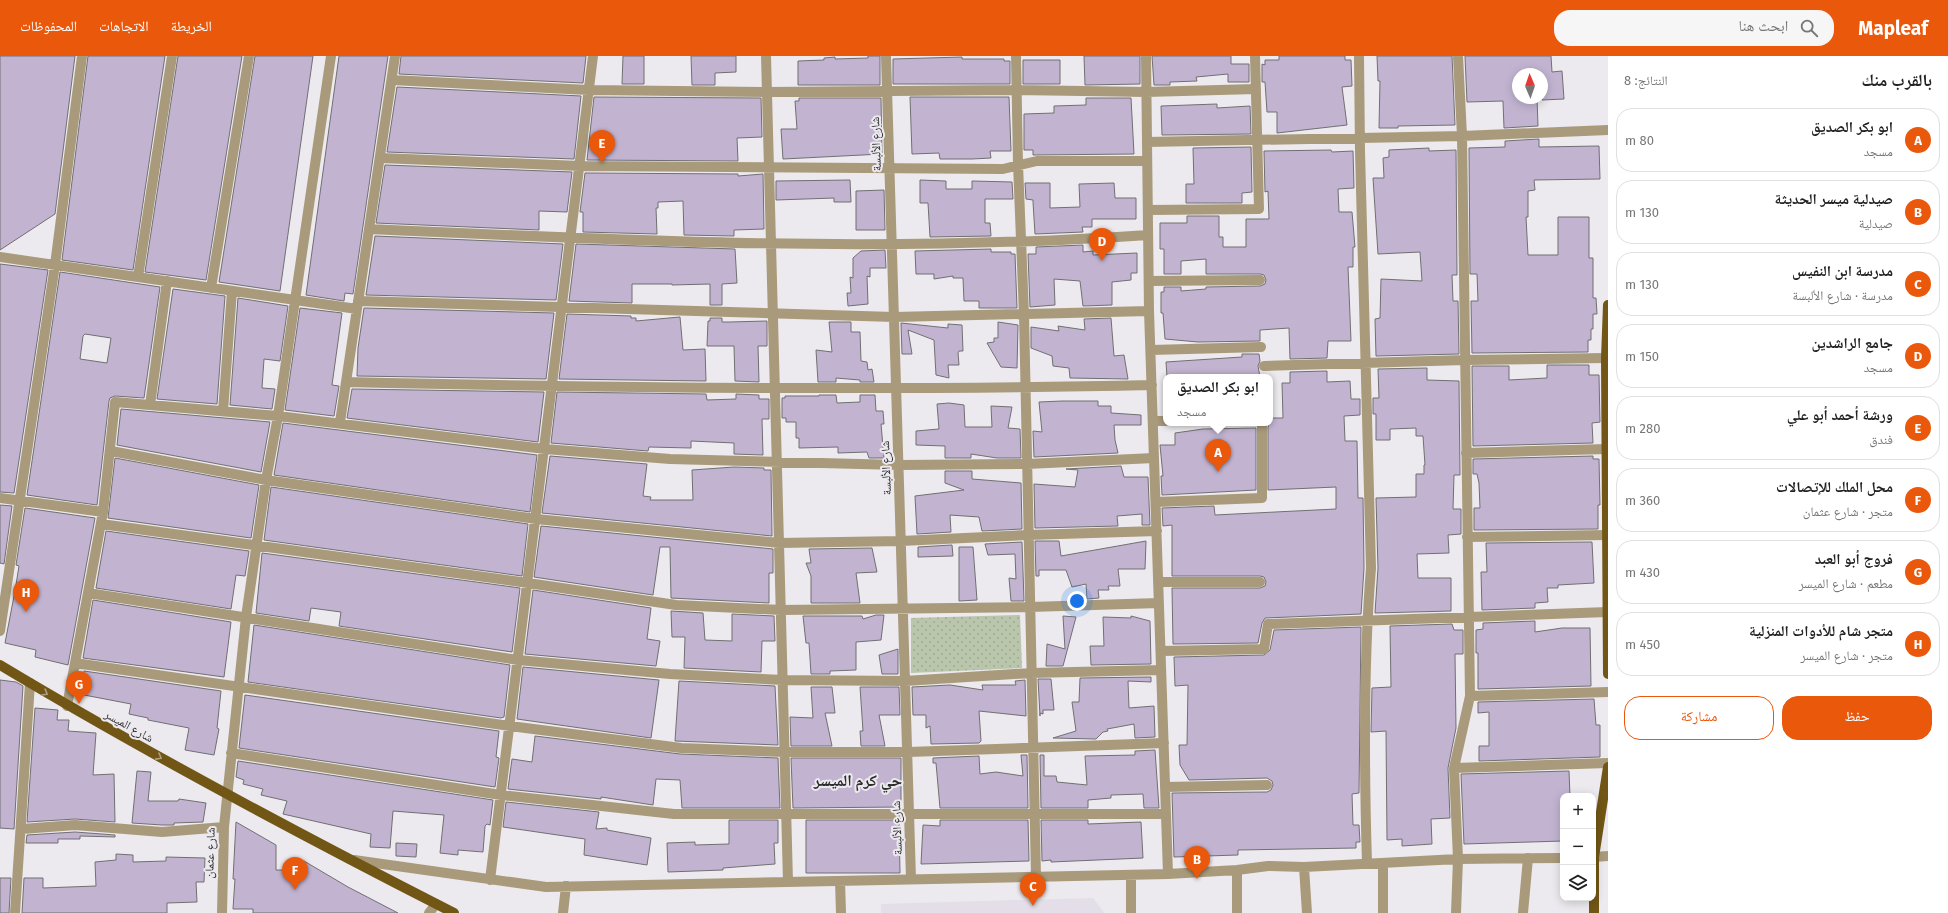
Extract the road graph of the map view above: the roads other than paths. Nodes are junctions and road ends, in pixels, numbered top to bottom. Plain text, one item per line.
1 (82, 56) edge
2 (172, 56) edge
3 (249, 56) edge
4 (331, 56) edge
5 (395, 56) edge
6 (593, 56) edge
7 (766, 56) edge
8 (886, 56) edge
9 (1016, 56) edge
10 (1146, 56) edge
11 (1255, 56) edge
12 (1359, 56) edge
13 (1458, 56) edge
14 (392, 80) junction
15 (1256, 89) junction
16 (589, 90) junction
17 (887, 90) junction
18 (1017, 90) junction
19 (767, 92) junction
20 (1146, 92) junction
21 (1608, 130) edge
22 (1462, 136) junction
23 (1361, 137) junction
24 (1258, 141) junction
25 (1147, 142) junction
26 (380, 158) junction
27 (1148, 161) junction
28 (1018, 164) junction
29 (580, 166) junction
30 (890, 167) junction
31 (769, 168) junction
32 (1148, 210) junction
33 (369, 230) junction
34 (1148, 235) junction
35 (571, 238) junction
36 (1021, 241) junction
37 (771, 242) junction
38 (892, 244) junction
39 (0, 257) edge
40 (55, 265) junction
41 (138, 277) junction
42 (1260, 280) dead end
43 (167, 281) junction
44 (1149, 281) junction
45 (212, 288) junction
46 (232, 291) junction
47 (294, 300) junction
48 (358, 305) junction
49 (1608, 305) edge
50 (562, 307) junction
51 (1149, 311) junction
52 (773, 312) junction
53 (1024, 315) junction
54 (894, 317) junction
55 (1261, 347) dead end
56 (1150, 350) junction
57 (1606, 358) junction
58 (1465, 360) junction
59 (1366, 362) junction
60 (1264, 366) dead end
61 (346, 382) junction
62 (1152, 385) junction
63 (552, 387) junction
64 (775, 388) junction
65 (1025, 388) junction
66 (896, 389) junction
67 (1607, 397) edge
68 (150, 405) junction
69 (223, 412) junction
70 (278, 416) junction
71 (1153, 421) junction
72 (1163, 421) edge
73 (340, 422) junction
74 (1262, 426) edge
75 (544, 448) junction
76 (1607, 449) junction
77 (111, 451) junction
78 (1466, 453) junction
79 (1154, 458) junction
80 (777, 462) junction
81 (1027, 464) junction
82 (899, 465) junction
83 (266, 480) junction
84 (0, 498) edge
85 (20, 501) junction
86 (1157, 502) junction
87 (103, 512) junction
88 (536, 519) junction
89 (101, 524) junction
90 (1157, 531) junction
91 (1028, 535) junction
92 (1607, 536) edge
93 (1467, 537) junction
94 (901, 541) junction
95 (779, 543) junction
96 (256, 546) junction
97 (1158, 582) junction
98 (1260, 582) dead end
99 (528, 583) junction
100 (88, 593) junction
101 (1159, 603) junction
102 (1030, 608) junction
103 (903, 609) junction
104 (781, 610) junction
105 (1608, 612) edge
106 (1468, 616) junction
107 (246, 617) junction
108 (1367, 621) junction
109 (0, 630) edge
110 (1161, 651) junction
111 (518, 660) junction
112 (75, 663) junction
113 (0, 665) edge
114 (1162, 670) junction
115 (1031, 673) junction
116 (1608, 674) edge
117 (783, 680) junction
118 (905, 681) junction
119 (30, 683) junction
120 (238, 686) junction
121 (1608, 692) edge
122 (1470, 696) junction
123 (67, 706) junction
124 (510, 726) junction
125 (1164, 742) junction
126 (1033, 746) junction
127 (784, 752) junction
128 (908, 752) junction
129 (231, 753) junction
130 (1608, 764) edge
131 (1608, 767) edge
132 (1454, 768) junction
133 (1268, 785) dead end
134 (1165, 787) junction
135 (226, 794) junction
136 (501, 795) junction
137 (786, 814) junction
138 (910, 814) junction
139 (1034, 814) junction
140 (1166, 814) junction
141 (224, 827) junction
142 (22, 829) junction
143 (1596, 844) edge
144 (1608, 856) edge
145 (1596, 857) edge
146 (1528, 858) junction
147 (1560, 858) edge
148 (1458, 859) junction
149 (354, 860) junction
150 (1367, 863) junction
151 (1383, 863) junction
152 (1594, 865) edge
153 (1304, 867) junction
154 (1236, 870) junction
155 (1168, 874) junction
156 (1131, 875) junction
157 (1036, 877) junction
158 (490, 880) junction
159 (911, 880) junction
160 (840, 881) junction
161 (788, 882) junction
162 (566, 886) junction
163 (436, 904) junction
164 (15, 913) edge
165 (222, 913) edge
166 (429, 913) edge
167 (454, 913) edge
168 (563, 913) edge
169 (841, 913) edge
170 (1131, 913) edge
171 (1237, 913) edge
172 (1307, 913) edge
173 (1383, 913) edge
174 (1456, 913) edge
175 (1523, 913) edge
176 (1594, 913) edge

1 - 40 street
2 - 41 street
3 - 45 street
4 - 47 street, شارع عثمان
5 - 14 street
6 - 16 street
7 - 19 street
8 - 17 street, شارع الألبسة
9 - 18 street
10 - 20 street
11 - 15 street
12 - 23 street
13 - 22 street
14 - 16 street
14 - 26 street
15 - 20 street
15 - 24 street
16 - 19 street
16 - 29 street
17 - 18 street
17 - 19 street
17 - 30 street, شارع الألبسة
18 - 20 street
18 - 28 street
19 - 31 street
20 - 25 street
21 - 22 street
22 - 23 street
22 - 58 street
23 - 24 street
23 - 59 street
24 - 25 street
24 - 32 street
25 - 27 street
26 - 29 street
26 - 33 street
27 - 28 street
27 - 32 street
28 - 30 street
28 - 36 street
29 - 31 street
29 - 35 street
30 - 31 street
30 - 38 street, شارع الألبسة
31 - 37 street
32 - 34 street
33 - 35 street
33 - 48 street
34 - 36 street
34 - 44 street
35 - 37 street
35 - 50 street
36 - 38 street
36 - 53 street
37 - 38 street
37 - 52 street
38 - 54 street, شارع الألبسة
39 - 40 street
40 - 41 street
40 - 85 street
41 - 43 street
42 - 44 street
43 - 45 street
43 - 68 street
44 - 51 street
45 - 46 street
46 - 47 street
46 - 69 street
47 - 48 street
47 - 70 street, شارع عثمان
48 - 50 street
48 - 61 street
49 - 57 main road
50 - 52 street
50 - 63 street
51 - 53 street
51 - 56 street
52 - 54 street
52 - 64 street
53 - 54 street
53 - 65 street
54 - 66 street, شارع الألبسة
55 - 56 street
56 - 62 street
57 - 58 street
57 - 67 main road
58 - 59 street
58 - 78 street
59 - 60 street
59 - 108 street
61 - 63 street
61 - 73 street
62 - 65 street
62 - 71 street
63 - 64 street
63 - 75 street
64 - 66 street
64 - 80 street
65 - 66 street
65 - 81 street
66 - 82 street, شارع الألبسة
67 - 76 main road
68 - 69 street
68 - 77 street
69 - 70 street
70 - 73 street
70 - 83 street, شارع عثمان
71 - 72 street
71 - 79 street
73 - 75 street
74 - 86 street
75 - 80 street
75 - 88 street
76 - 78 street
76 - 92 main road
77 - 83 street
77 - 87 street
78 - 93 street
79 - 81 street
79 - 86 street
80 - 82 street
80 - 95 street
81 - 82 street
81 - 91 street
82 - 94 street, شارع الألبسة
83 - 88 street
83 - 96 street, شارع عثمان
84 - 85 street
85 - 87 street
85 - 109 street
86 - 90 street
87 - 89 street
88 - 95 street
88 - 99 street
89 - 96 street
89 - 100 street
90 - 91 street
90 - 97 street
91 - 94 street
91 - 102 street
92 - 93 street
92 - 105 main road
93 - 106 street
94 - 95 street
94 - 103 street, شارع الألبسة
95 - 104 street
96 - 99 street
96 - 107 street, شارع عثمان
97 - 98 street
97 - 101 street
99 - 104 street
99 - 111 street
100 - 107 street
100 - 112 street
101 - 102 street
101 - 110 street
102 - 103 street
102 - 115 street
103 - 104 street
103 - 118 street, شارع الألبسة
104 - 117 street
105 - 106 street
105 - 116 main road
106 - 108 street
106 - 122 street
107 - 111 street
107 - 120 street, شارع عثمان
108 - 110 street
108 - 150 street
110 - 114 street
111 - 117 street
111 - 124 street
112 - 120 street
112 - 123 street
113 - 119 main road, شارع الميسر
114 - 115 street
114 - 125 street
115 - 118 street
115 - 126 street
117 - 118 street
117 - 127 street
118 - 128 street, شارع الألبسة
119 -> 123 main road, شارع الميسر
119 - 142 street
120 - 124 street
120 - 129 street, شارع عثمان
121 - 122 street
122 - 132 street
123 -> 135 main road, شارع الميسر
124 - 127 street
124 - 136 street
125 - 126 street
125 - 134 street
126 - 128 street
126 - 139 street
127 - 128 street
127 - 137 street
128 - 138 street, شارع الألبسة
129 - 135 street, شارع عثمان
129 - 136 street
130 - 132 street
131 - 143 main road
132 - 148 street
133 - 134 street
134 - 140 street
135 - 141 street, شارع عثمان
135 - 149 main road, شارع الميسر
136 - 137 street
136 - 158 street
137 - 138 street
137 - 161 street
138 - 139 street
138 - 159 street, شارع الألبسة
139 - 140 street
139 - 157 street
140 - 155 street
141 - 142 street
141 - 165 street, شارع عثمان
142 - 164 street
144 - 145 street
146 - 147 street
146 - 148 street
146 - 175 street
148 - 151 street
148 - 174 street
149 - 158 street
149 - 163 main road, شارع الميسر
150 - 151 street
150 - 153 street
151 - 173 street
152 - 176 main road
153 - 154 street
153 - 172 street
154 - 155 street
154 - 171 street
155 - 156 street
156 - 157 street
156 - 170 street
157 - 159 street
158 - 162 street
159 - 160 street
160 - 161 street
160 - 169 street
161 - 162 street
162 - 168 street
163 - 166 street
163 - 167 main road, شارع الميسر

